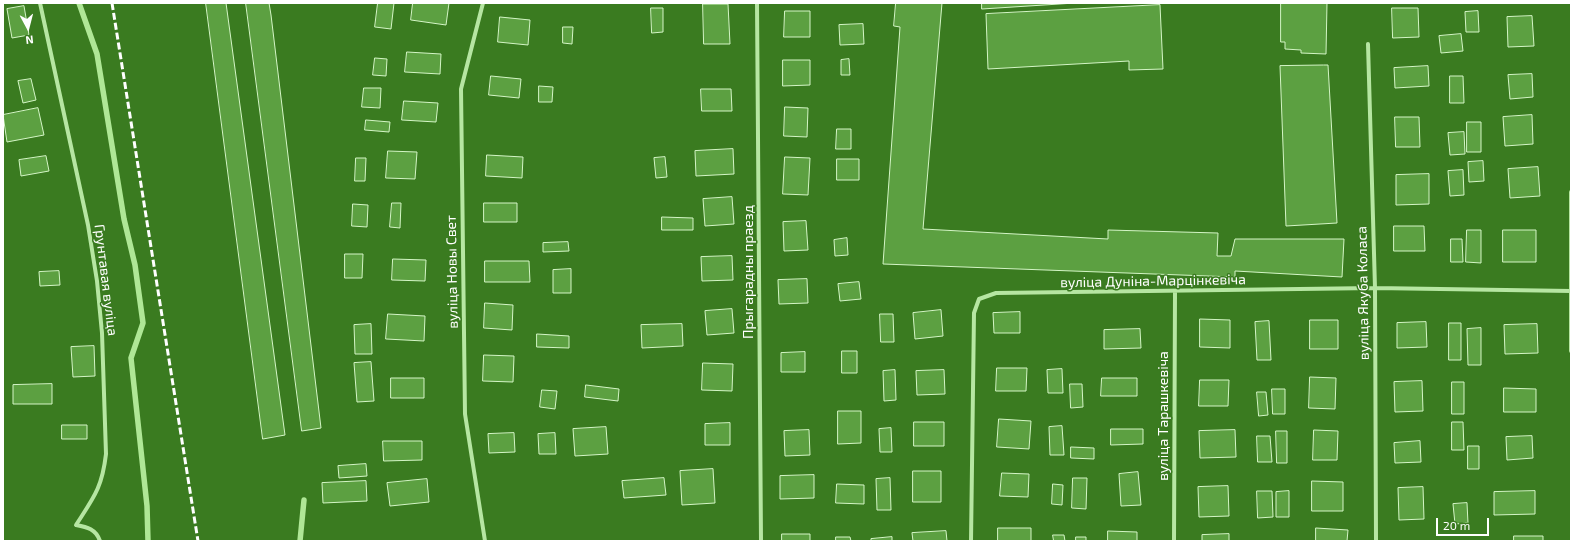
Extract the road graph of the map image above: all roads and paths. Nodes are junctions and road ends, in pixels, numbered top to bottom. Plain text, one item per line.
1 (40, 3) edge
2 (483, 3) edge
3 (757, 3) edge
4 (1368, 44) dead end
5 (1571, 192) edge
6 (1375, 288) junction
7 (1571, 291) edge
8 (1175, 292) junction
9 (1571, 351) edge
10 (100, 541) edge
11 (485, 541) edge
12 (761, 541) edge
13 (971, 541) edge
14 (1174, 541) edge
15 (1376, 541) edge

1 - 10 street, Грунтавая вуліца
2 - 11 street, вуліца Новы Свет
3 - 12 street, Прыгарадны праезд
4 - 6 street, вуліца Якуба Коласа
5 - 7 street
6 - 7 street, вуліца Дуніна-Марцінкевіча
6 - 8 street, вуліца Дуніна-Марцінкевіча
6 - 15 street, вуліца Якуба Коласа
7 - 9 street
8 - 13 street, вуліца Дуніна-Марцінкевіча
8 - 14 street, вуліца Тарашкевіча

